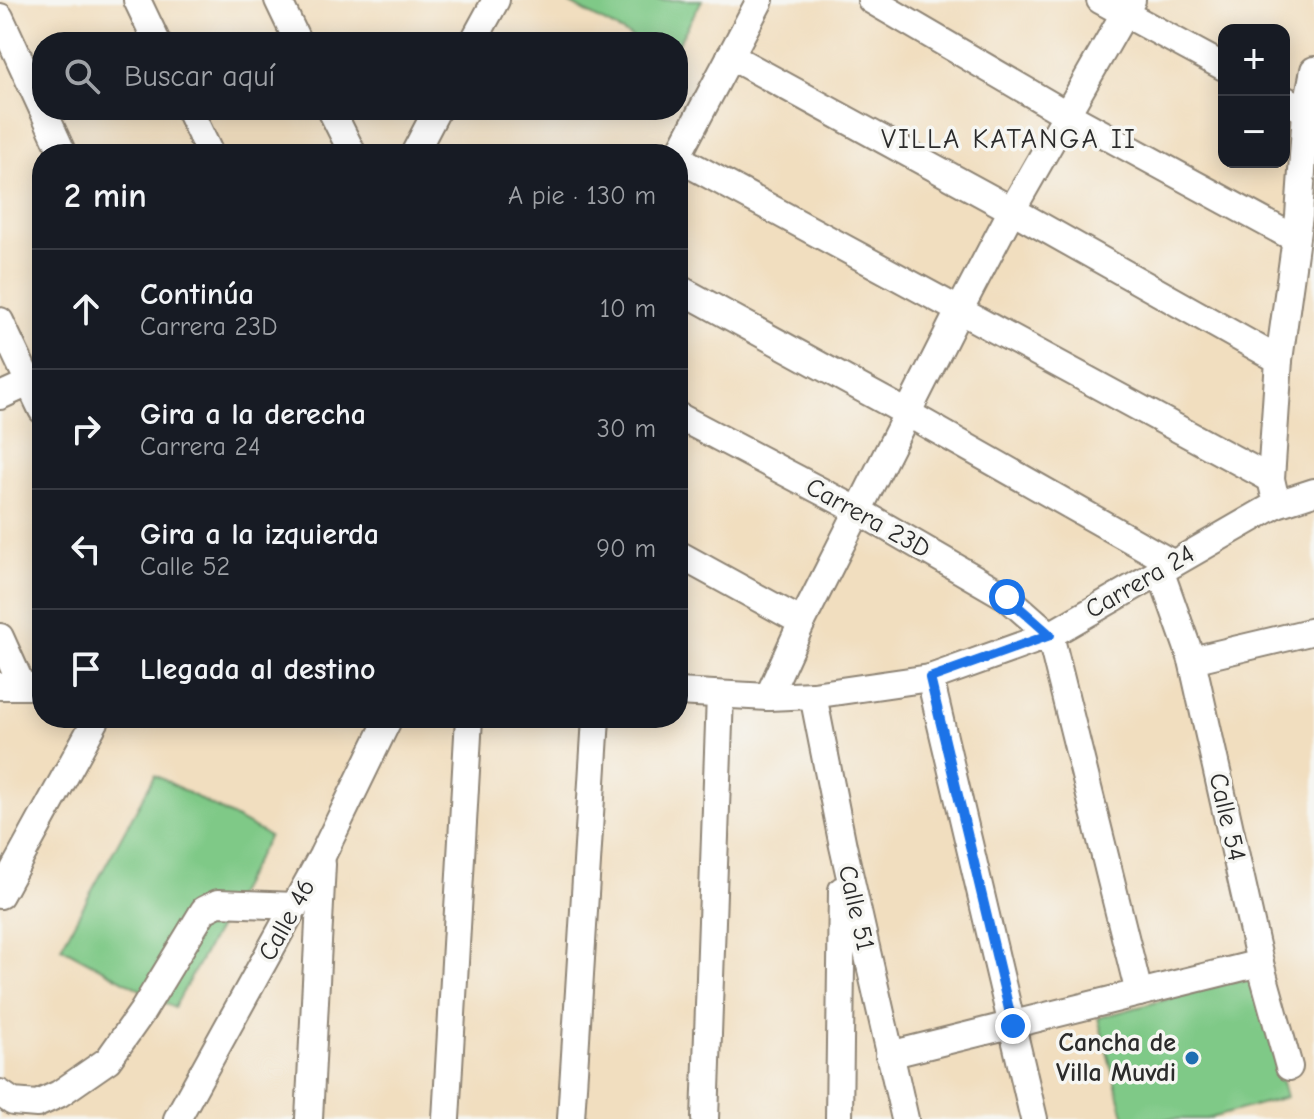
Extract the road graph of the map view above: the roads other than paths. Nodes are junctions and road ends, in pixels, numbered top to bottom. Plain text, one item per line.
1 (137, 0) edge
2 (278, 0) edge
3 (496, 0) edge
4 (760, 0) edge
5 (871, 0) edge
6 (1100, 0) edge
7 (1129, 7) edge
8 (0, 17) edge
9 (152, 32) edge
10 (293, 32) edge
11 (478, 32) edge
12 (730, 56) junction
13 (1218, 63) edge
14 (32, 87) edge
15 (1306, 91) edge
16 (1066, 114) junction
17 (47, 120) edge
18 (194, 120) edge
19 (336, 120) edge
20 (432, 120) edge
21 (58, 144) edge
22 (205, 144) edge
23 (348, 144) edge
24 (419, 144) edge
25 (685, 144) edge
26 (688, 162) edge
27 (1012, 210) junction
28 (1302, 223) edge
29 (688, 293) edge
30 (960, 309) junction
31 (0, 321) edge
32 (1279, 360) junction
33 (32, 373) edge
34 (32, 382) edge
35 (0, 396) edge
36 (907, 413) junction
37 (688, 421) edge
38 (1274, 491) junction
39 (1314, 492) edge
40 (857, 510) junction
41 (688, 559) edge
42 (1166, 566) junction
43 (802, 622) junction
44 (1313, 634) edge
45 (1050, 635) junction
46 (0, 637) edge
47 (1192, 660) junction
48 (930, 678) junction
49 (21, 686) edge
50 (688, 693) edge
51 (720, 695) junction
52 (813, 695) junction
53 (768, 697) junction
54 (92, 728) edge
55 (384, 728) edge
56 (468, 728) edge
57 (595, 728) edge
58 (843, 846) junction
59 (322, 856) junction
60 (0, 895) edge
61 (295, 906) junction
62 (1260, 963) junction
63 (1139, 993) junction
64 (1013, 1026) junction
65 (889, 1055) junction
66 (1289, 1067) dead end
67 (0, 1093) edge
68 (177, 1119) edge
69 (309, 1119) edge
70 (446, 1119) edge
71 (571, 1119) edge
72 (705, 1119) edge
73 (839, 1119) edge
74 (905, 1119) edge
75 (1034, 1119) edge

1 - 9 street
2 - 10 street
3 - 11 street
4 - 12 street
5 - 16 street
6 - 7 street
7 - 13 street
7 - 16 street
8 - 14 street
12 - 25 street
12 - 27 street
15 - 28 street
16 - 27 street
16 - 28 street
17 - 21 street
18 - 22 street
19 - 23 street
20 - 24 street
26 - 30 street
27 - 30 street
27 - 32 street
28 - 32 street
29 - 36 street
30 - 36 street
30 - 38 street
31 - 33 street
32 - 38 street
34 - 35 street
36 - 40 street
36 - 42 street
37 - 40 street, Carrera 23D
38 - 39 street, Carrera 24
38 - 42 street, Carrera 24
40 - 43 street
40 - 45 street, Carrera 23D
41 - 43 street
42 - 45 street, Carrera 24
42 - 47 street, Calle 54
43 - 53 street
44 - 47 street
45 - 48 street, Carrera 24
45 - 63 street
46 - 49 street
47 - 62 street, Calle 54
48 - 52 street, Carrera 24
48 - 64 street
50 - 51 street, Carrera 24
51 - 53 street, Carrera 24
51 - 72 street
52 - 53 street, Carrera 24
52 - 58 street, Calle 51
54 - 60 street
55 - 59 street, Calle 46
56 - 70 street
57 - 71 street
58 - 65 street, Calle 51
58 - 73 street
59 - 61 street, Calle 46
59 - 69 street
61 - 67 street
61 - 68 street, Calle 46
62 - 63 street
62 - 66 street, Calle 54
63 - 64 street
64 - 65 street
64 - 75 street
65 - 74 street, Calle 51

